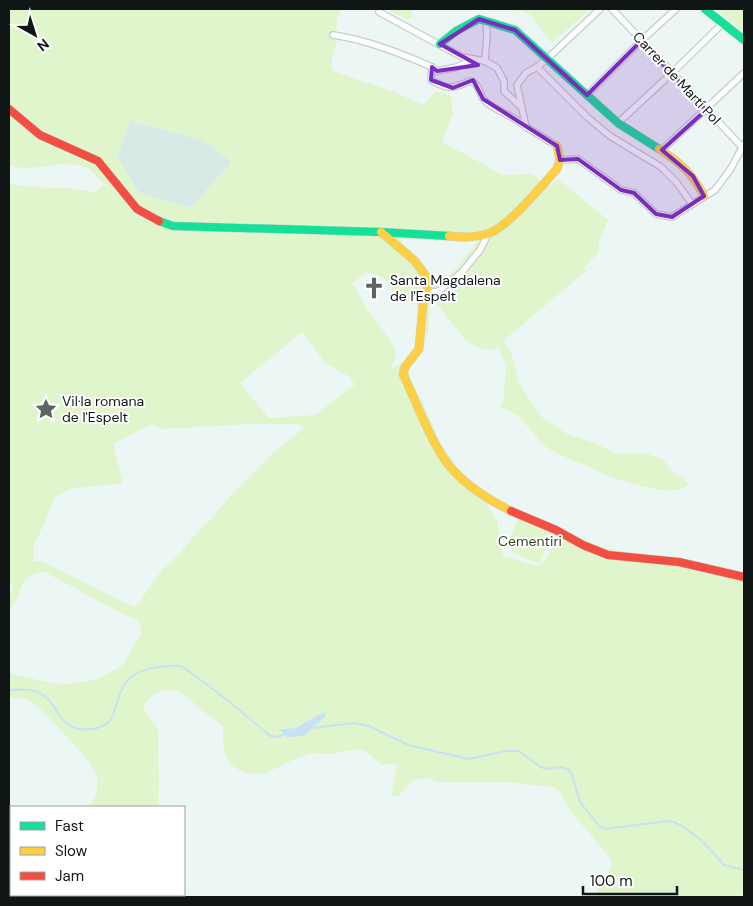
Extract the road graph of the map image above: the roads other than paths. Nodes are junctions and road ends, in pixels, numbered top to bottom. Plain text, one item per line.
1 (600, 9) edge
2 (612, 9) edge
3 (676, 9) edge
4 (705, 9) edge
5 (379, 12) dead end
6 (486, 22) junction
7 (722, 24) junction
8 (333, 35) dead end
9 (641, 40) junction
10 (744, 40) edge
11 (440, 44) junction
12 (473, 59) junction
13 (547, 59) junction
14 (485, 61) junction
15 (432, 67) junction
16 (537, 67) junction
17 (672, 73) junction
18 (744, 73) edge
19 (587, 95) junction
20 (520, 106) junction
21 (9, 109) edge
22 (706, 110) junction
23 (618, 123) junction
24 (526, 127) junction
25 (557, 146) joint
26 (743, 146) edge
27 (662, 150) junction
28 (560, 160) junction
29 (704, 196) junction
30 (692, 204) junction
31 (382, 232) junction
32 (488, 234) junction
33 (427, 294) junction
34 (744, 577) edge

1 - 13 street
2 - 9 street, Carrer de Martí Pol
3 - 9 street
4 - 7 street
5 - 11 street
6 - 11 street
6 - 13 street
6 - 14 street
7 - 10 street
7 - 17 street
8 - 15 street
9 - 17 street, Carrer de Martí Pol
9 - 19 street
11 - 12 street
12 - 14 street
12 - 15 street
13 - 16 street
13 - 19 street
14 - 20 street
15 - 24 street
16 - 20 street
16 - 30 street
17 - 22 street, Carrer de Martí Pol
17 - 23 street
18 - 22 street
19 - 23 street
20 - 24 street
21 - 31 street
22 - 26 street, Carrer de Martí Pol
22 - 27 street
23 - 27 street
24 - 25 street
25 - 28 street
26 - 29 street
27 - 29 street
28 - 30 street
28 - 32 street
29 - 30 street
31 - 32 street
31 - 33 street
32 - 33 street
33 - 34 street

